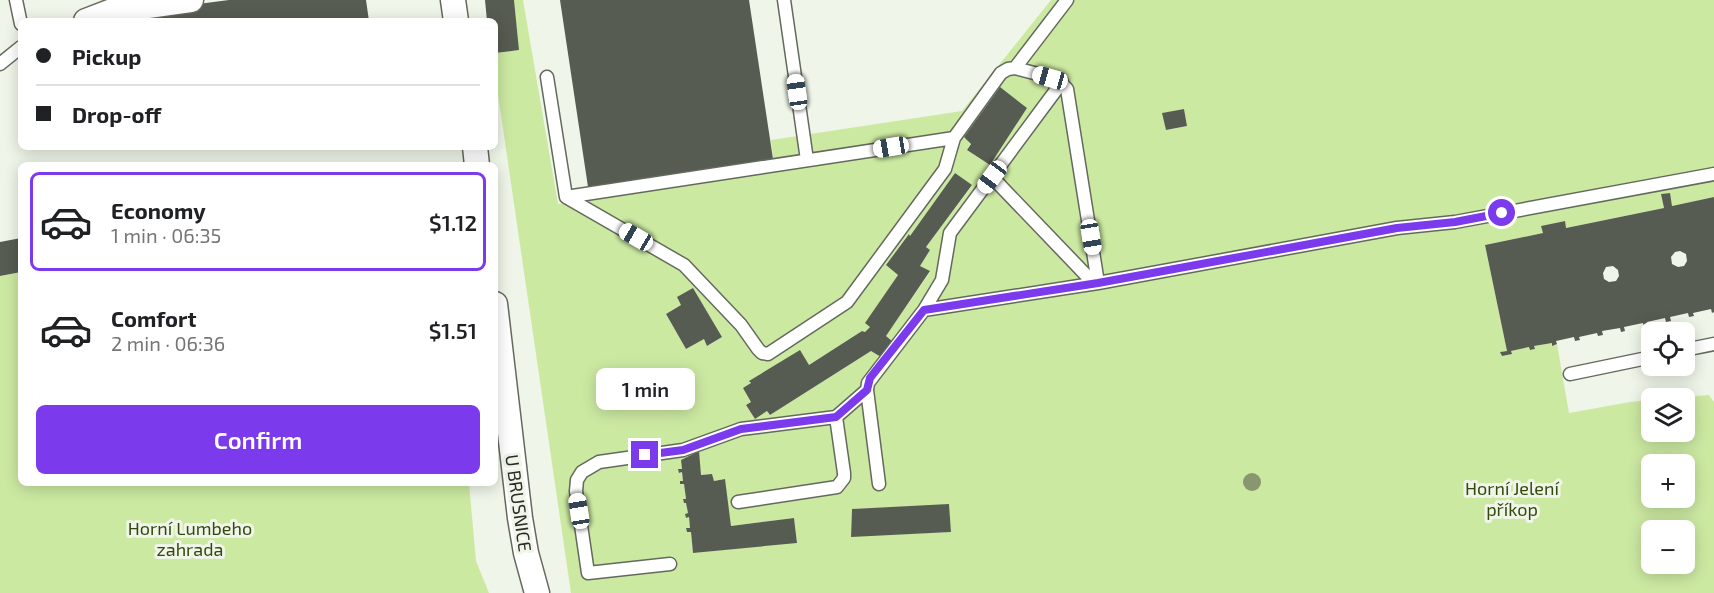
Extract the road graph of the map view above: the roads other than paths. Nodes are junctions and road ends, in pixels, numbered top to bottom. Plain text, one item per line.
1 (16, 0) edge
2 (191, 0) edge
3 (453, 0) edge
4 (783, 0) edge
5 (1067, 0) edge
6 (20, 18) edge
7 (94, 18) edge
8 (456, 18) edge
9 (18, 50) edge
10 (0, 64) edge
11 (1015, 68) junction
12 (547, 77) dead end
13 (1062, 82) junction
14 (954, 138) junction
15 (807, 160) junction
16 (1714, 174) edge
17 (992, 177) junction
18 (566, 197) junction
19 (1098, 283) junction
20 (924, 310) junction
21 (498, 330) edge
22 (1714, 344) edge
23 (1695, 348) edge
24 (1641, 359) edge
25 (1570, 374) dead end
26 (867, 390) junction
27 (836, 417) junction
28 (879, 484) dead end
29 (738, 502) dead end
30 (670, 564) dead end
31 (537, 593) edge

1 - 6 lane
2 - 7 street
3 - 8 street
4 - 15 lane
5 - 11 lane
9 - 10 lane
11 - 13 lane
11 - 14 lane
12 - 18 lane
13 - 17 lane
13 - 19 lane
14 - 15 lane
14 - 18 lane
15 - 18 lane
16 - 19 lane
17 - 19 lane
17 - 20 lane
19 - 20 lane
20 - 26 lane
21 - 31 street, U BRUSNICE
22 - 23 lane
24 - 25 lane
26 - 27 lane
26 - 28 lane
27 - 29 lane
27 - 30 lane

